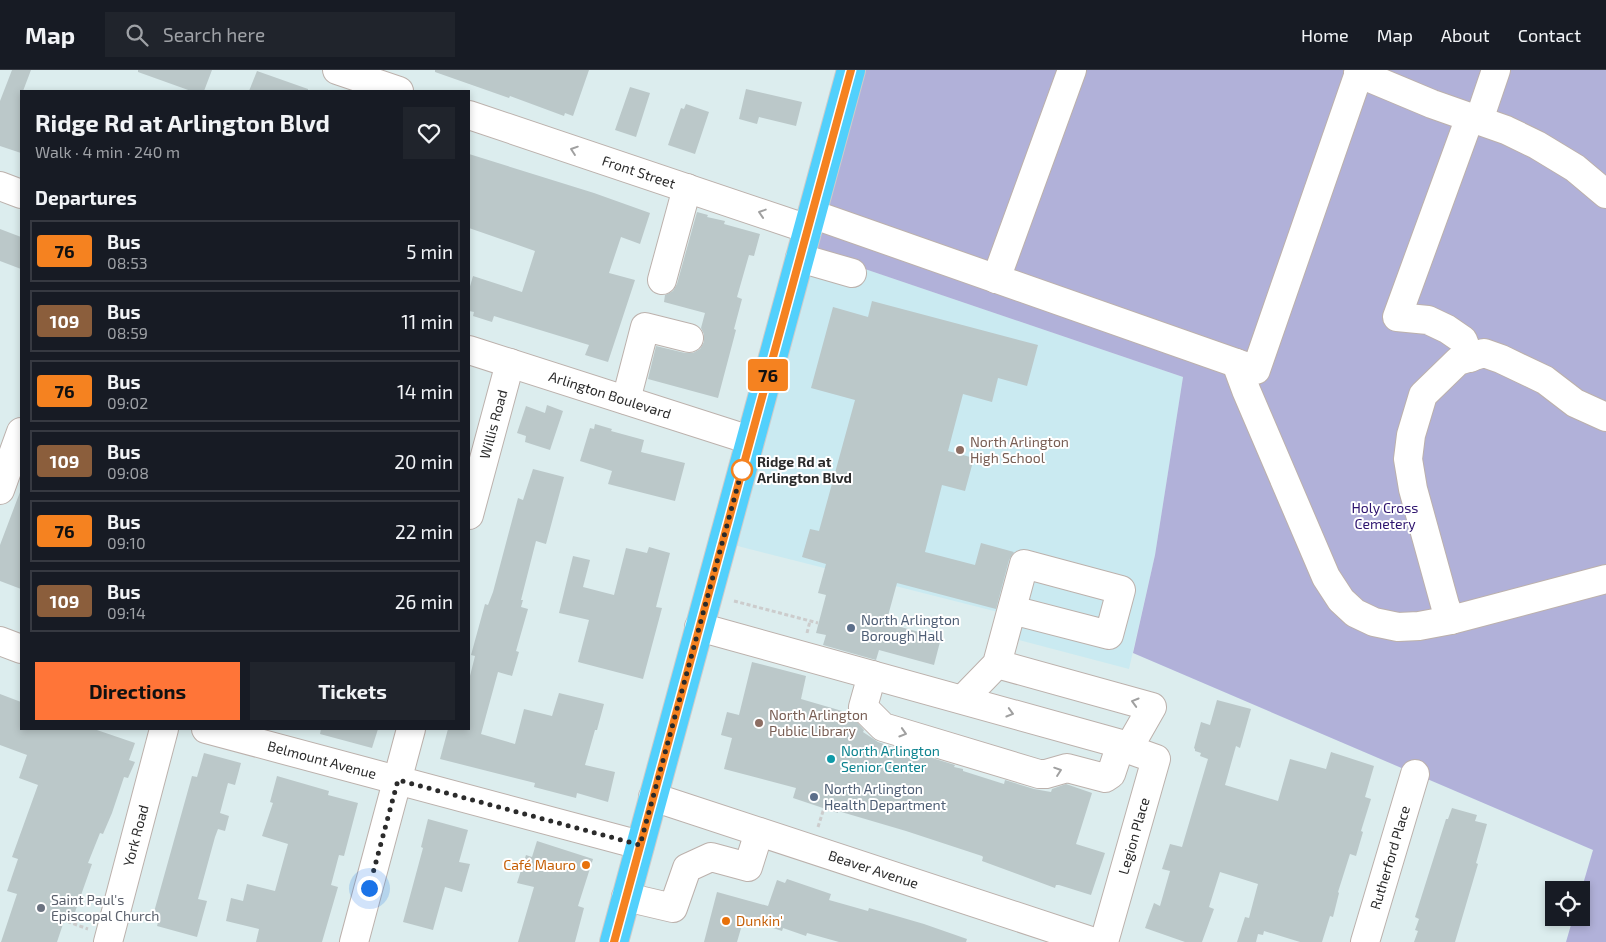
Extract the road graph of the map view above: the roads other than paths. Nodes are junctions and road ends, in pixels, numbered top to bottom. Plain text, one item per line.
1 (851, 70) edge
2 (1072, 70) edge
3 (1496, 70) edge
4 (1359, 72) edge
5 (338, 78) edge
6 (394, 90) edge
7 (470, 115) edge
8 (1474, 118) junction
9 (0, 186) edge
10 (687, 188) junction
11 (20, 194) edge
12 (1606, 194) edge
13 (810, 221) junction
14 (800, 258) junction
15 (852, 273) dead end
16 (996, 279) junction
17 (662, 280) dead end
18 (689, 338) dead end
19 (470, 350) edge
20 (1470, 358) junction
21 (1236, 362) junction
22 (510, 363) junction
23 (626, 400) junction
24 (1606, 417) edge
25 (20, 435) edge
26 (750, 440) junction
27 (0, 490) edge
28 (470, 511) edge
29 (1606, 579) edge
30 (1012, 610) dead end
31 (1451, 620) junction
32 (700, 627) junction
33 (0, 641) edge
34 (20, 649) edge
35 (997, 664) junction
36 (872, 675) junction
37 (963, 700) junction
38 (164, 730) edge
39 (210, 730) edge
40 (412, 730) edge
41 (1124, 747) junction
42 (1415, 774) dead end
43 (398, 780) junction
44 (653, 797) junction
45 (715, 817) junction
46 (760, 832) junction
47 (640, 845) junction
48 (702, 861) junction
49 (626, 897) junction
50 (109, 940) edge
51 (354, 942) edge
52 (614, 942) edge
53 (1094, 942) edge
54 (1104, 942) edge
55 (1365, 942) edge

1 - 13 main road
2 - 16 street
3 - 8 street
4 - 8 street
4 - 21 street, Front Street
5 - 6 street
10 -> 7 street, Front Street
8 - 12 street
8 - 20 street
9 - 11 street
13 -> 10 street, Front Street
10 - 17 street
13 - 14 main road
13 - 16 street, Front Street
14 - 15 street
14 - 26 main road
16 - 21 street, Front Street
18 - 23 street
19 - 22 street, Arlington Boulevard
20 - 24 street
20 - 31 street
21 - 31 street
22 - 23 street, Arlington Boulevard
22 - 28 street, Willis Road
23 - 26 street, Arlington Boulevard
25 - 27 street
26 - 32 main road
29 - 31 street
30 - 35 street
32 - 36 street
32 - 44 main road
33 - 34 street
35 - 37 street
41 -> 35 street
36 - 37 street
36 -> 41 street
37 -> 41 street
38 - 50 street, York Road
39 - 43 street, Belmount Avenue
40 - 43 street
41 - 54 street, Legion Place
42 - 55 street, Rutherford Place
43 - 47 street, Belmount Avenue
43 - 51 street
44 - 45 street, Beaver Avenue
44 - 47 main road
45 - 46 street, Beaver Avenue
45 - 48 street
46 - 48 street
46 - 53 street, Beaver Avenue
47 - 49 main road
48 - 49 street
49 - 52 main road

